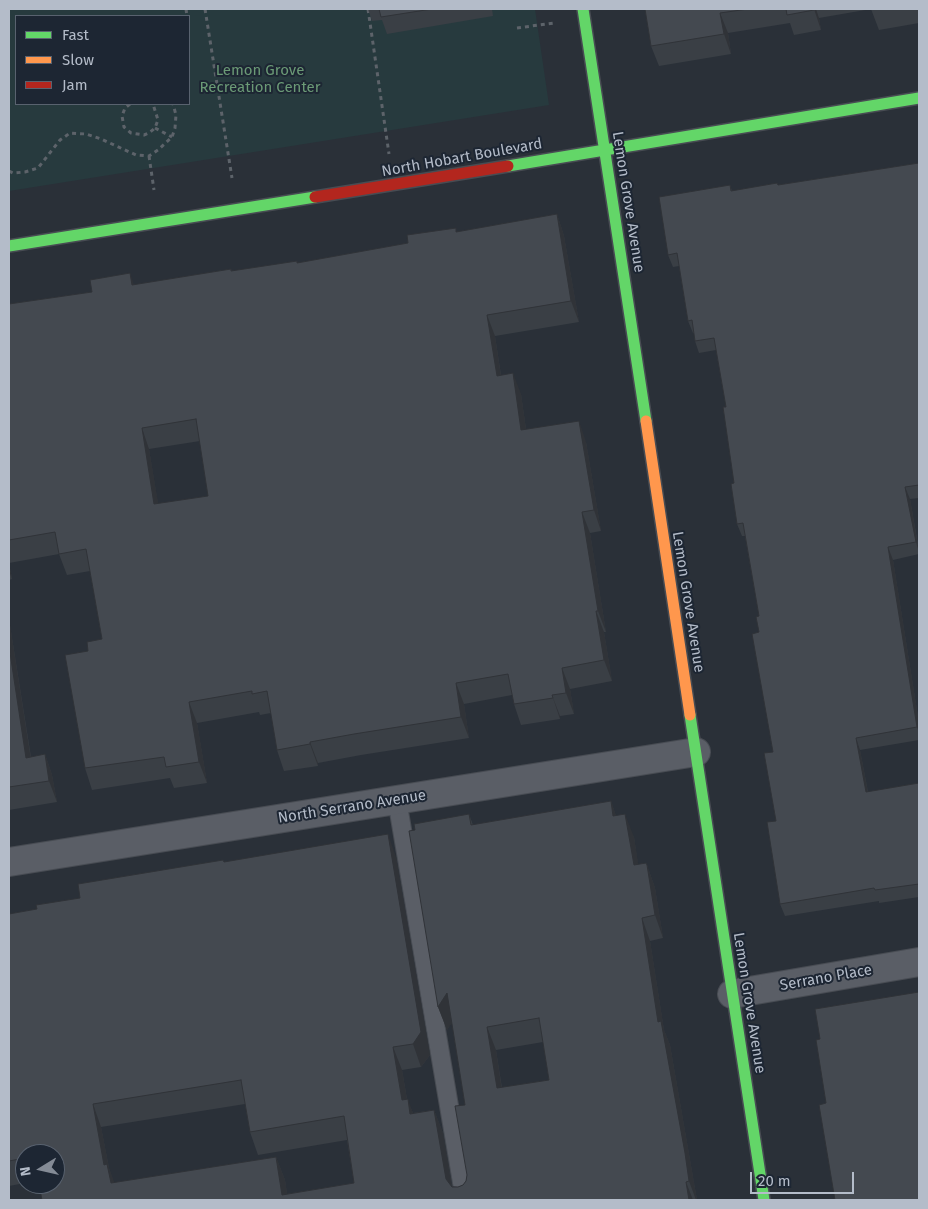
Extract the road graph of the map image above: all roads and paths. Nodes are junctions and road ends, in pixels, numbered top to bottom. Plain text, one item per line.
1 (205, 9) edge
2 (368, 9) edge
3 (583, 9) edge
4 (919, 98) edge
5 (129, 105) edge
6 (154, 105) edge
7 (173, 105) edge
8 (156, 128) junction
9 (172, 137) junction
10 (605, 149) junction
11 (9, 171) edge
12 (392, 186) junction
13 (237, 209) junction
14 (9, 246) edge
15 (696, 752) junction
16 (397, 800) junction
17 (9, 862) edge
18 (919, 962) edge
19 (732, 994) junction
20 (465, 1200) edge
21 (764, 1200) edge

1 - 13 path
2 - 12 path
3 - 10 street, Lemon Grove Avenue
4 - 10 street, North Hobart Boulevard
5 - 8 path
6 - 8 path
7 - 9 path
8 - 9 path
9 - 11 path
10 - 12 street, North Hobart Boulevard
10 - 15 street, Lemon Grove Avenue
12 - 13 street, North Hobart Boulevard
13 - 14 street, North Hobart Boulevard
15 - 16 street, North Serrano Avenue
15 - 19 street, Lemon Grove Avenue
16 - 17 street, North Serrano Avenue
16 - 20 lane
18 - 19 street, Serrano Place
19 - 21 street, Lemon Grove Avenue

